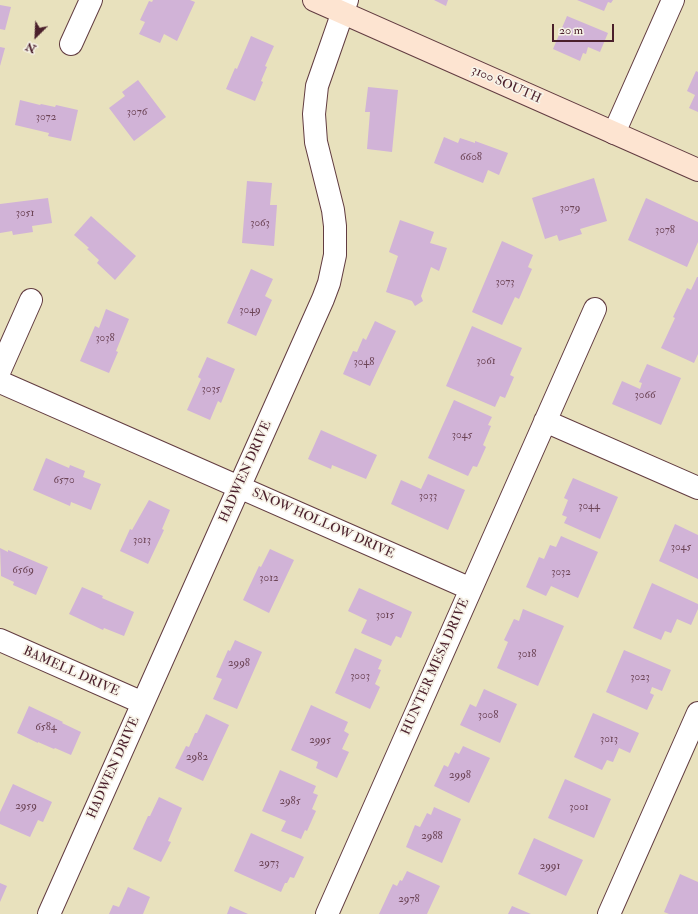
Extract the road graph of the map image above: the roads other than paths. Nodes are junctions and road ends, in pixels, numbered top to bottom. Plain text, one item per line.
1 (91, 0) edge
2 (314, 0) edge
3 (673, 0) edge
4 (345, 6) edge
5 (71, 44) dead end
6 (614, 133) junction
7 (698, 170) edge
8 (31, 300) dead end
9 (595, 309) dead end
10 (0, 370) edge
11 (0, 382) edge
12 (545, 421) junction
13 (239, 487) junction
14 (698, 488) edge
15 (471, 589) junction
16 (0, 640) edge
17 (143, 703) junction
18 (698, 712) edge
19 (48, 914) edge
20 (327, 914) edge
21 (609, 914) edge

1 - 5 street
2 - 4 main road, 3100 SOUTH
3 - 6 street
4 - 6 main road, 3100 SOUTH
4 - 13 street, HADWEN DRIVE
6 - 7 main road, 3100 SOUTH
8 - 10 street
9 - 12 street, HUNTER MESA DRIVE
11 - 13 street, SNOW HOLLOW DRIVE
12 - 14 street
12 - 15 street, HUNTER MESA DRIVE
13 - 15 street, SNOW HOLLOW DRIVE
13 - 17 street, HADWEN DRIVE
15 - 20 street, HUNTER MESA DRIVE
16 - 17 street, BAMELL DRIVE
17 - 19 street, HADWEN DRIVE
18 - 21 street

